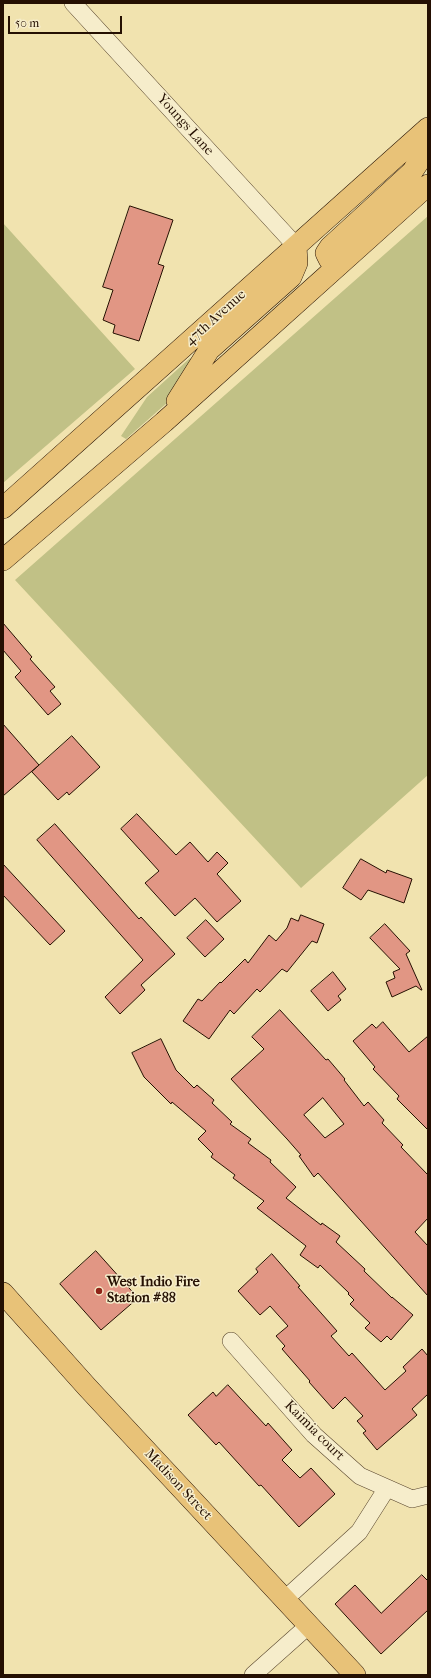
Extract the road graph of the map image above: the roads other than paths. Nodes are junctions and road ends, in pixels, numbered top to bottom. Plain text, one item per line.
1 (73, 3) edge
2 (428, 128) edge
3 (428, 148) edge
4 (428, 185) edge
5 (296, 246) junction
6 (343, 261) junction
7 (164, 422) junction
8 (3, 508) edge
9 (3, 560) edge
10 (3, 1293) edge
11 (231, 1341) dead end
12 (387, 1488) junction
13 (420, 1497) edge
14 (284, 1600) junction
15 (308, 1626) junction
16 (253, 1675) edge
17 (355, 1675) edge

1 - 5 street, Youngs Lane
2 - 5 main road, 47th Avenue
3 - 6 main road
4 - 6 main road
5 - 7 main road
5 - 8 main road, 47th Avenue
6 - 7 main road
7 - 9 main road
10 - 14 main road, Madison Street
11 - 12 street, Kaimia court
12 - 13 street, Kaimia court
12 - 14 street
14 - 15 main road, Madison Street
15 - 16 street
15 - 17 main road, Madison Street

